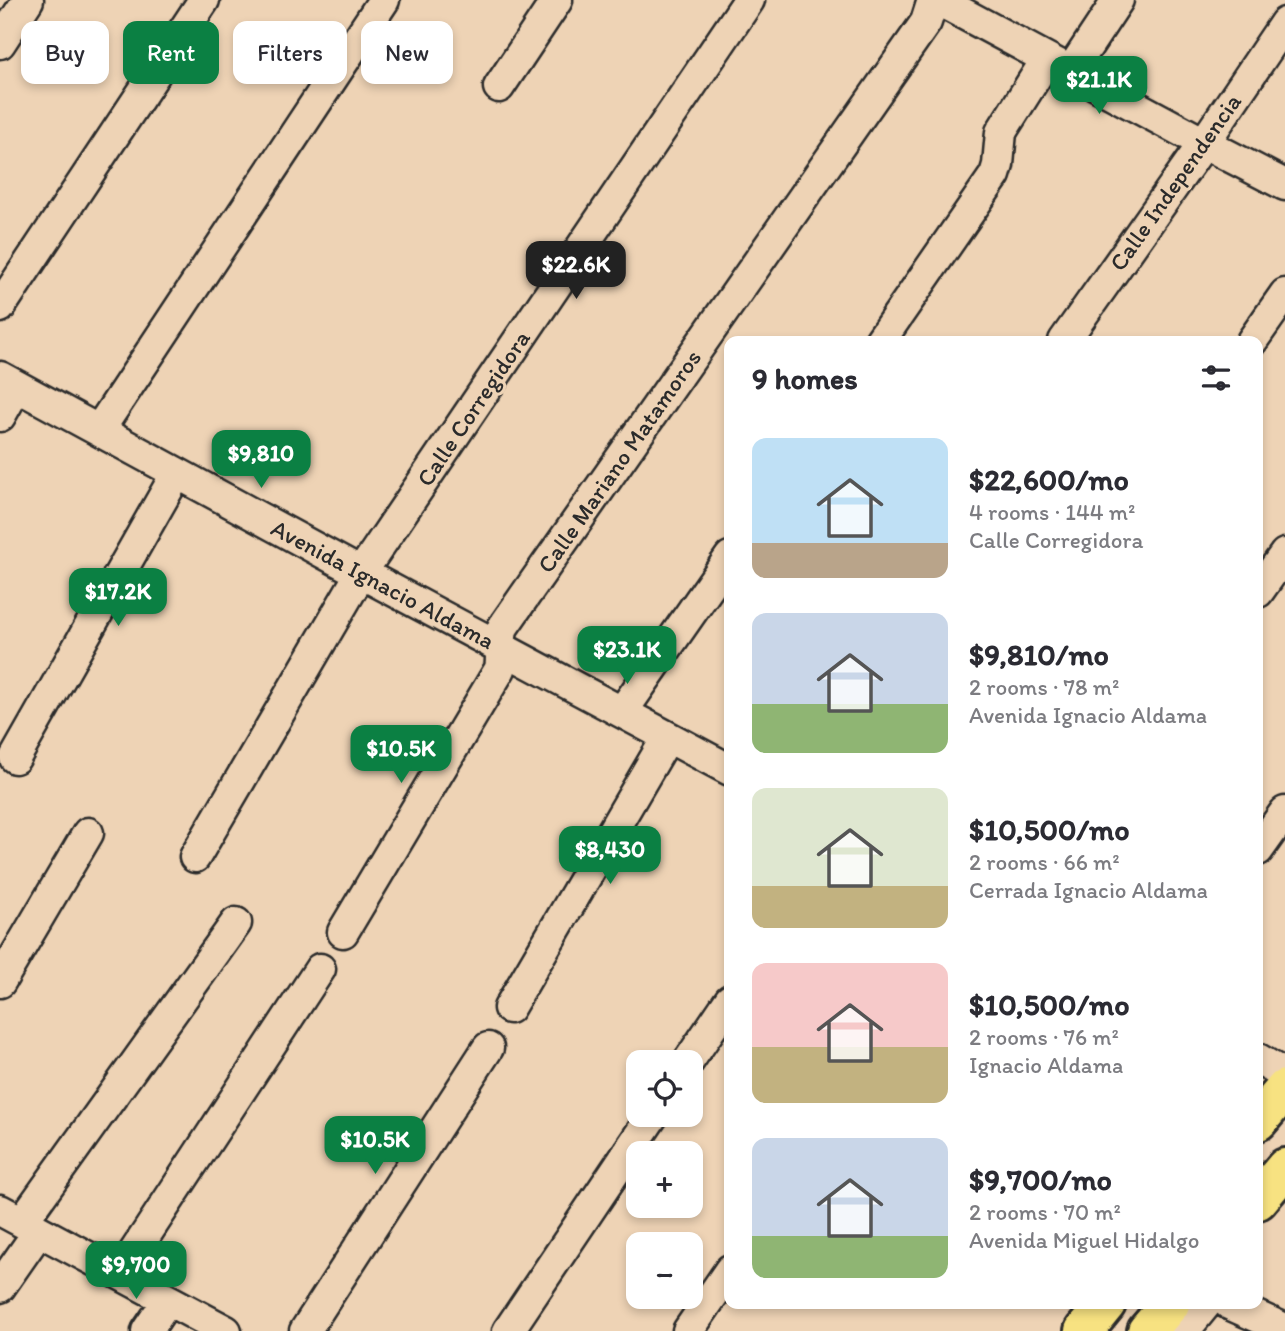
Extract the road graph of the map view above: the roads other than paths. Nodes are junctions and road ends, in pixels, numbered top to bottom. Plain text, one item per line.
1 (28, 0) edge
2 (204, 0) edge
3 (384, 0) edge
4 (557, 0) edge
5 (749, 0) edge
6 (936, 0) edge
7 (1118, 0) edge
8 (1285, 23) edge
9 (0, 43) edge
10 (1059, 65) junction
11 (499, 87) dead end
12 (1204, 143) junction
13 (1285, 185) edge
14 (1285, 294) edge
15 (0, 307) edge
16 (883, 336) edge
17 (1068, 336) edge
18 (1256, 336) edge
19 (8, 381) edge
20 (0, 416) edge
21 (99, 430) junction
22 (177, 473) junction
23 (1285, 554) edge
24 (724, 566) edge
25 (361, 573) junction
26 (1263, 585) edge
27 (500, 647) junction
28 (622, 712) junction
29 (667, 737) junction
30 (15, 758) dead end
31 (724, 767) edge
32 (1285, 812) edge
33 (88, 832) dead end
34 (1263, 843) edge
35 (195, 857) dead end
36 (236, 923) dead end
37 (343, 932) dead end
38 (320, 969) dead end
39 (0, 982) edge
40 (509, 1008) dead end
41 (724, 1009) edge
42 (488, 1048) dead end
43 (696, 1050) edge
44 (1263, 1062) edge
45 (1285, 1075) edge
46 (1285, 1089) edge
47 (1263, 1115) edge
48 (645, 1127) edge
49 (1285, 1168) edge
50 (1263, 1194) edge
51 (20, 1221) edge
52 (120, 1274) junction
53 (724, 1279) edge
54 (0, 1287) edge
55 (168, 1300) junction
56 (1102, 1309) edge
57 (1166, 1309) edge
58 (1202, 1309) edge
59 (1240, 1309) edge
60 (1285, 1329) edge
61 (147, 1331) edge
62 (226, 1331) edge
63 (305, 1331) edge
64 (508, 1331) edge
65 (688, 1331) edge
66 (1084, 1331) edge
67 (1147, 1331) edge
68 (1184, 1331) edge

1 - 9 street
2 - 15 street
3 - 21 street
4 - 11 street
5 - 25 street, Calle Corregidora
6 - 10 street
6 - 27 street, Calle Mariano Matamoros
7 - 10 street
8 - 12 street, Calle Independencia
10 - 12 street
10 - 16 street
12 - 13 street
12 - 17 street, Calle Independencia
14 - 18 street
19 - 20 street
19 - 21 street, Avenida Ignacio Aldama
21 - 22 street, Avenida Ignacio Aldama
22 - 25 street, Avenida Ignacio Aldama
22 - 30 street
23 - 26 street
24 - 28 street
25 - 27 street, Avenida Ignacio Aldama
25 - 35 street, Calle Corregidora
27 - 28 street, Avenida Ignacio Aldama
27 - 37 street, Calle Mariano Matamoros
28 - 29 street, Avenida Ignacio Aldama
29 - 31 street, Avenida Ignacio Aldama
29 - 40 street
32 - 34 street
33 - 39 street
36 - 51 street
38 - 52 street
41 - 43 street
42 - 63 street
44 - 45 street
46 - 47 main road
48 - 64 street
49 - 50 main road
51 - 52 street
51 - 54 street
52 - 55 street
53 - 65 street
55 - 61 street
55 - 62 street
56 - 66 main road
57 - 67 main road
58 - 68 street
59 - 60 street

